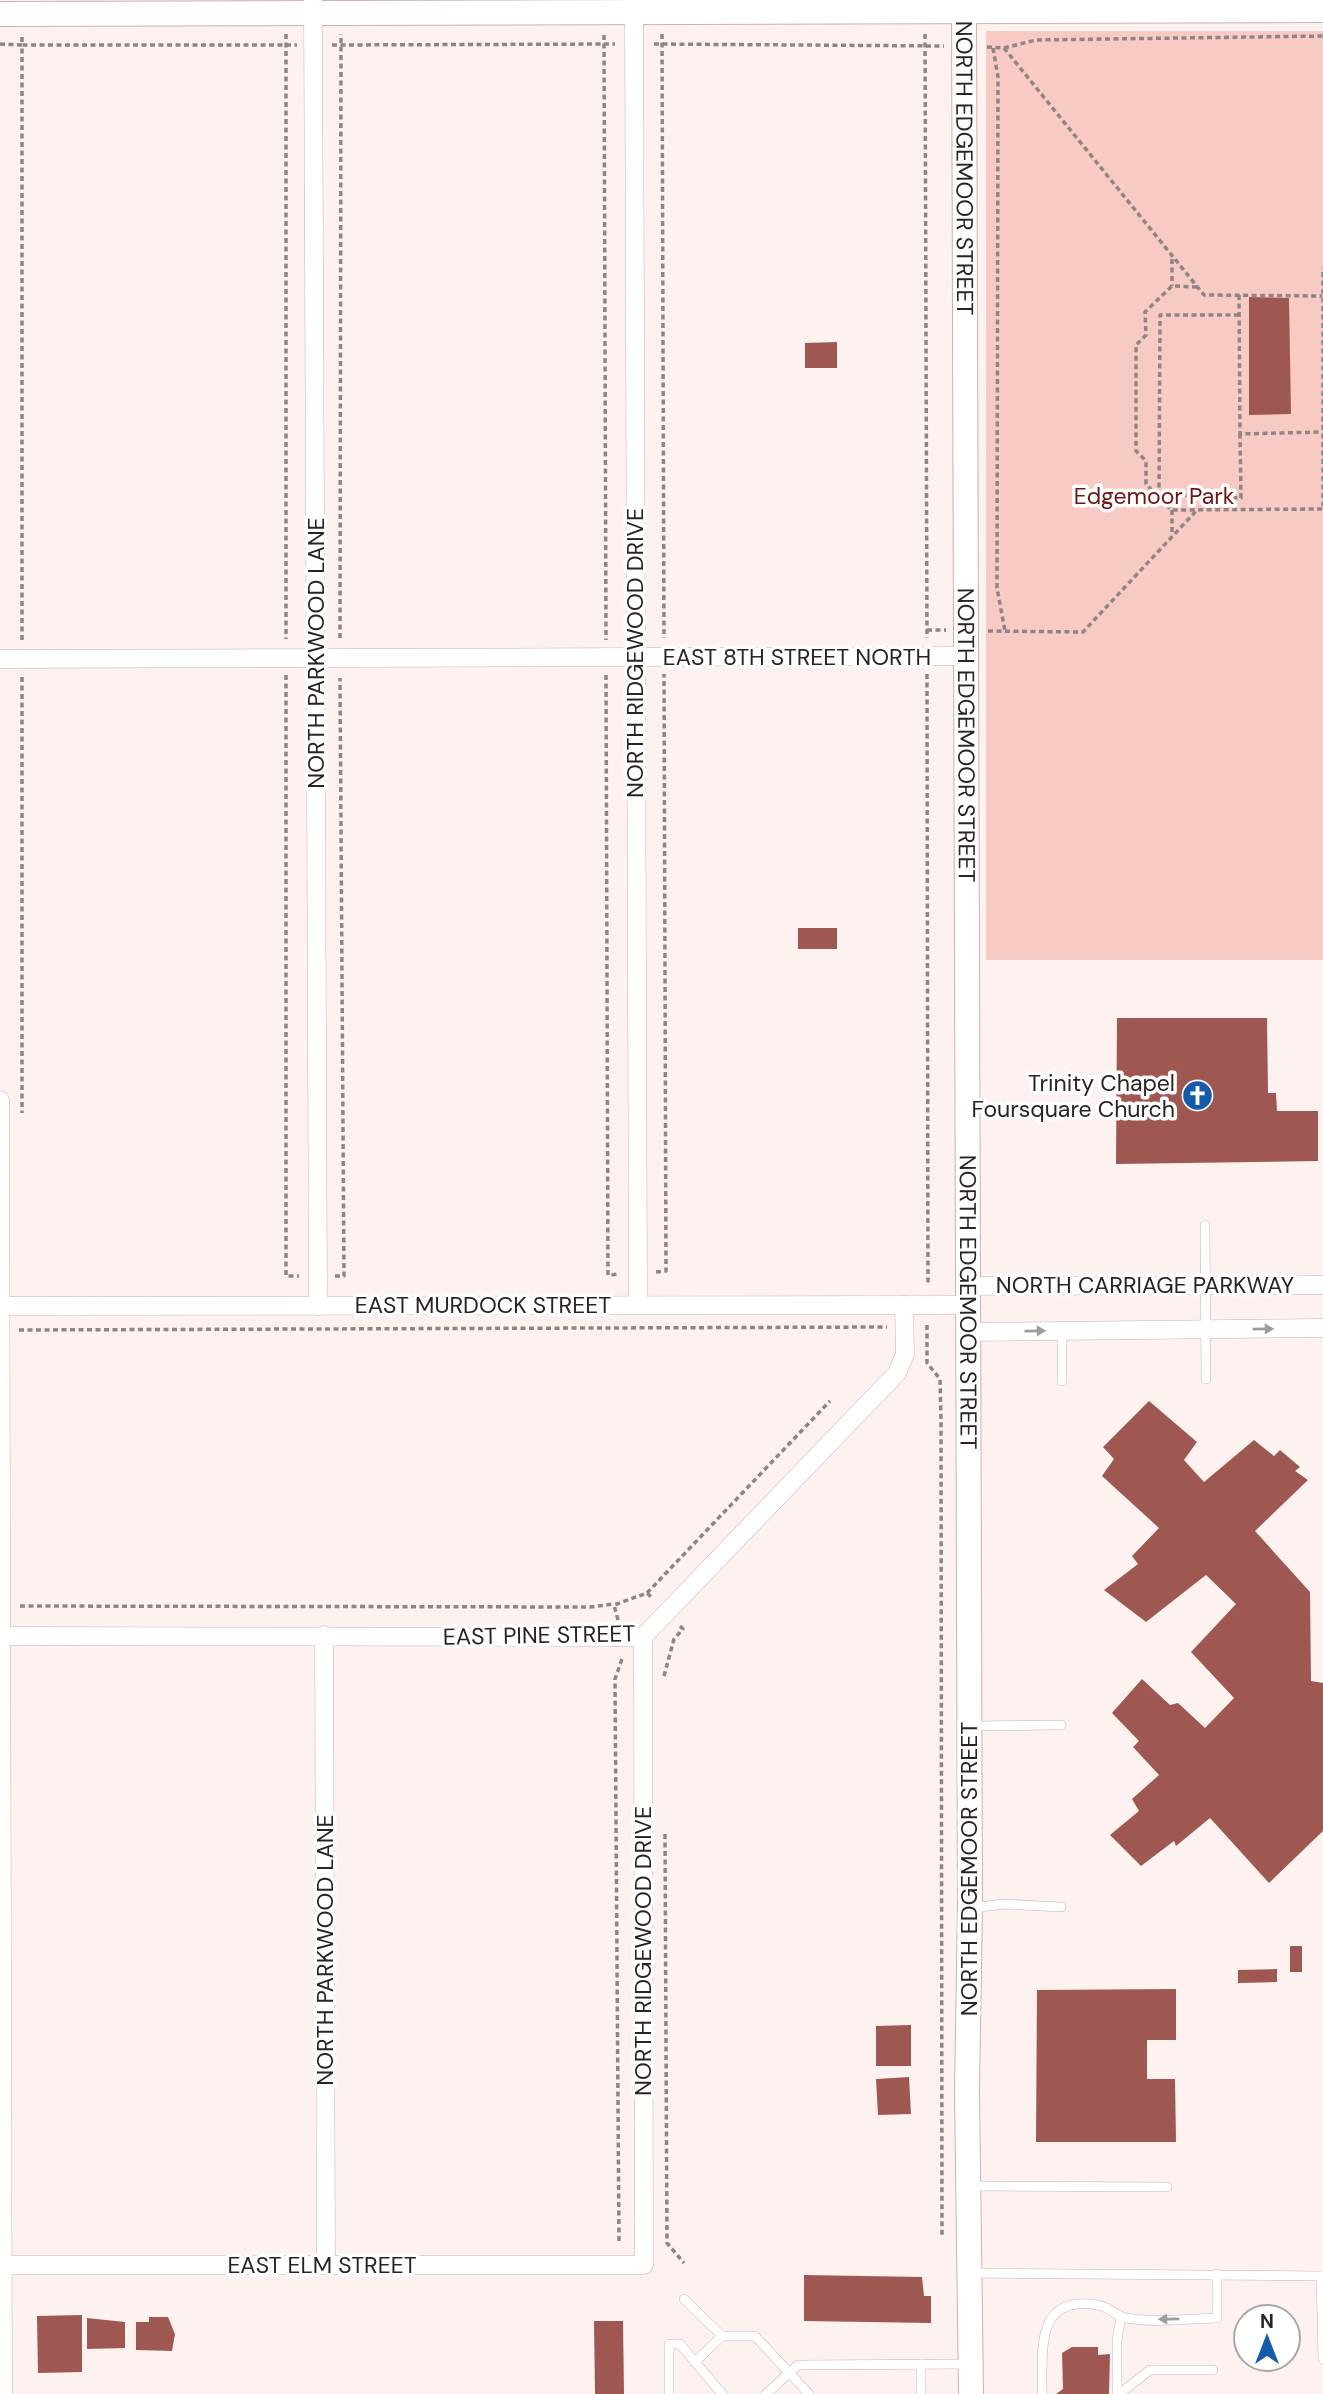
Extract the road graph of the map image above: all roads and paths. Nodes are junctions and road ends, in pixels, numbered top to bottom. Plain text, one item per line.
1 (1290, 5) edge
2 (634, 6) edge
3 (964, 6) edge
4 (313, 7) edge
5 (1323, 10) edge
6 (0, 14) edge
7 (1323, 36) edge
8 (649, 44) dead end
9 (964, 46) junction
10 (993, 48) junction
11 (1004, 48) junction
12 (1172, 257) junction
13 (1323, 268) edge
14 (1172, 286) junction
15 (1197, 286) junction
16 (1239, 295) junction
17 (1322, 296) edge
18 (1239, 315) junction
19 (1322, 432) edge
20 (1240, 434) junction
21 (1323, 481) edge
22 (1172, 510) junction
23 (1197, 510) junction
24 (1172, 536) junction
25 (927, 630) dead end
26 (965, 631) junction
27 (1005, 631) junction
28 (965, 656) junction
29 (635, 657) junction
30 (316, 658) junction
31 (0, 659) edge
32 (0, 1100) edge
33 (1205, 1225) dead end
34 (1206, 1285) junction
35 (1323, 1285) edge
36 (967, 1296) junction
37 (638, 1305) junction
38 (904, 1305) junction
39 (928, 1305) junction
40 (1, 1306) edge
41 (318, 1306) junction
42 (1323, 1328) edge
43 (1206, 1329) junction
44 (1, 1331) edge
45 (1062, 1331) junction
46 (967, 1332) junction
47 (905, 1334) junction
48 (927, 1344) junction
49 (1206, 1379) dead end
50 (1062, 1381) dead end
51 (830, 1401) dead end
52 (647, 1593) dead end
53 (620, 1603) dead end
54 (2, 1606) edge
55 (324, 1635) junction
56 (1, 1636) edge
57 (643, 1637) junction
58 (1061, 1725) dead end
59 (969, 1726) junction
60 (1061, 1907) dead end
61 (970, 1908) junction
62 (969, 2186) junction
63 (1167, 2187) dead end
64 (942, 2235) dead end
65 (326, 2264) junction
66 (1, 2265) edge
67 (644, 2265) joint
68 (970, 2273) junction
69 (1217, 2274) junction
70 (1322, 2276) edge
71 (684, 2299) dead end
72 (1121, 2317) junction
73 (722, 2336) junction
74 (1323, 2360) edge
75 (695, 2362) junction
76 (921, 2364) junction
77 (971, 2364) junction
78 (1213, 2370) dead end
79 (789, 2373) junction
80 (3, 2394) edge
81 (669, 2394) edge
82 (722, 2394) edge
83 (766, 2394) edge
84 (808, 2394) edge
85 (921, 2394) edge
86 (971, 2394) edge
87 (1042, 2394) edge
88 (1118, 2394) edge

1 - 3 street
1 - 5 street
2 - 3 street
2 - 4 street
2 - 29 street, NORTH RIDGEWOOD DRIVE
3 - 9 street, NORTH EDGEMOOR STREET
4 - 6 street
4 - 30 street, NORTH PARKWOOD LANE
7 - 11 path
8 - 9 path
9 - 10 path
9 - 26 street, NORTH EDGEMOOR STREET
10 - 11 path
10 - 27 path
11 - 12 path
12 - 14 path
12 - 15 path
13 - 17 path
14 - 15 path
14 - 22 path
15 - 16 path
16 - 17 path
16 - 18 path
17 - 19 path
18 - 20 path
18 - 20 path
19 - 20 path
19 - 21 path
21 - 23 path
22 - 23 path
22 - 24 path
23 - 24 path
24 - 27 path
25 - 26 path
26 - 27 path
26 - 28 street, NORTH EDGEMOOR STREET
28 - 29 street, EAST 8TH STREET NORTH
28 - 36 street, NORTH EDGEMOOR STREET
29 - 30 street, EAST 8TH STREET NORTH
29 - 37 street, NORTH RIDGEWOOD DRIVE
30 - 31 street, EAST 8TH STREET NORTH
30 - 41 street, NORTH PARKWOOD LANE
32 - 40 street
33 - 34 lane
34 - 35 street, NORTH CARRIAGE PARKWAY
34 - 36 street, NORTH CARRIAGE PARKWAY
34 - 43 lane
36 - 39 street, EAST MURDOCK STREET
36 - 46 street, NORTH EDGEMOOR STREET
37 - 38 street, EAST MURDOCK STREET
37 - 41 street, EAST MURDOCK STREET
38 - 39 street, EAST MURDOCK STREET
38 - 47 street, EAST PINE STREET
39 - 48 path
40 - 41 street, EAST MURDOCK STREET
40 - 44 street
43 -> 42 street, NORTH CARRIAGE PARKWAY
43 - 45 street, NORTH CARRIAGE PARKWAY
43 - 49 lane
44 - 47 path
44 - 54 street
46 -> 45 street, NORTH CARRIAGE PARKWAY
45 - 50 lane
46 - 59 street, NORTH EDGEMOOR STREET
47 - 48 path
47 - 57 street, EAST PINE STREET
48 - 64 path
51 - 52 path
53 - 54 path
54 - 56 street
55 - 56 street, EAST PINE STREET
55 - 57 street, EAST PINE STREET
55 - 65 street, NORTH PARKWOOD LANE
56 - 66 street
57 - 67 street, NORTH RIDGEWOOD DRIVE
58 - 59 lane
59 - 61 street, NORTH EDGEMOOR STREET
60 - 61 lane
61 - 62 street, NORTH EDGEMOOR STREET
62 - 63 lane
62 - 68 street, NORTH EDGEMOOR STREET
65 - 66 street, EAST ELM STREET
65 - 67 street, EAST ELM STREET
66 - 80 street
68 - 69 lane
68 - 77 street, NORTH EDGEMOOR STREET
69 - 70 lane
69 -> 72 lane
70 - 74 lane
71 - 73 lane
72 - 87 lane
72 - 88 lane
73 - 75 lane
73 - 79 lane
75 - 81 lane
75 - 82 lane
76 - 77 lane
76 - 79 lane
76 - 85 lane
77 - 86 street, NORTH EDGEMOOR STREET
78 - 88 lane
79 - 83 lane
79 - 84 lane

